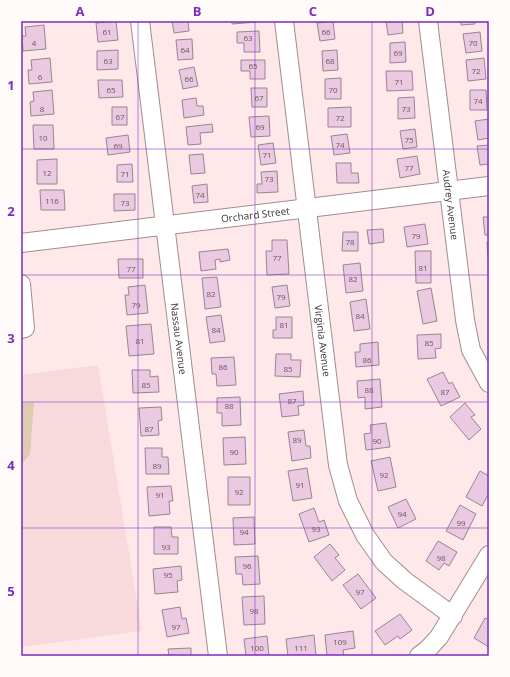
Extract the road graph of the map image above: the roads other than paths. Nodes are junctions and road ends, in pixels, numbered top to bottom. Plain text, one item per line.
1 (140, 21) edge
2 (284, 21) edge
3 (428, 21) edge
4 (489, 186) edge
5 (449, 191) junction
6 (307, 209) junction
7 (165, 226) junction
8 (21, 244) edge
9 (21, 284) edge
10 (21, 329) edge
11 (489, 383) edge
12 (489, 555) edge
13 (453, 616) junction
14 (218, 656) edge
15 (419, 656) edge

1 - 7 street, Nassau Avenue
2 - 6 street, Virginia Avenue
3 - 5 street, Audrey Avenue
4 - 5 street, Orchard Street
5 - 6 street, Orchard Street
5 - 11 street, Audrey Avenue
6 - 7 street, Orchard Street
6 - 13 street, Virginia Avenue
7 - 8 street, Orchard Street
7 - 14 street, Nassau Avenue
9 - 10 street
12 - 13 street
13 - 15 street

